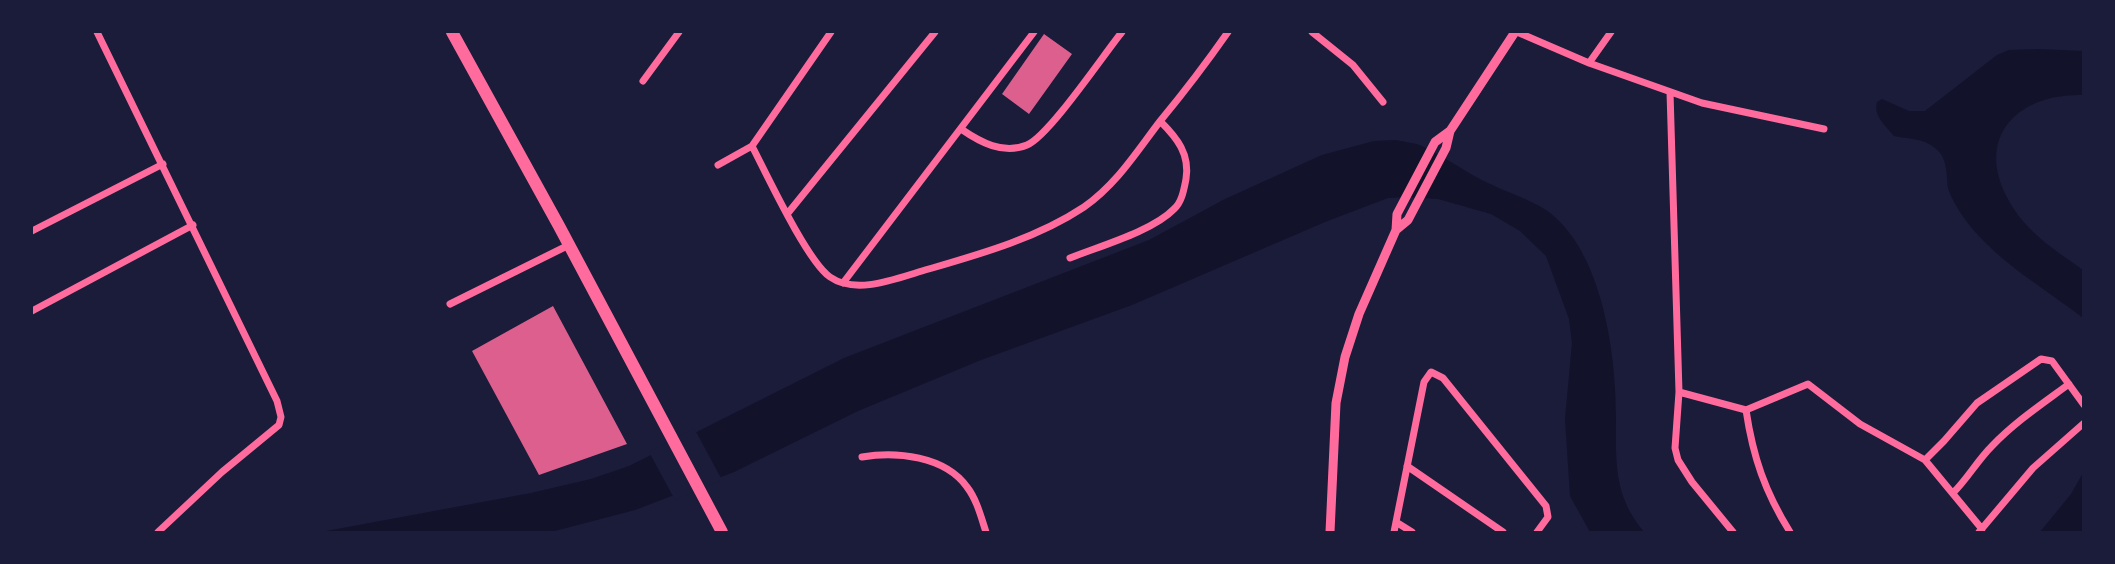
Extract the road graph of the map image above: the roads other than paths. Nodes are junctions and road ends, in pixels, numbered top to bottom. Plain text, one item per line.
1 (97, 32) edge
2 (452, 32) edge
3 (679, 32) edge
4 (831, 32) edge
5 (935, 32) edge
6 (1034, 32) edge
7 (1122, 32) edge
8 (1228, 32) edge
9 (1312, 32) edge
10 (1516, 32) edge
11 (1611, 32) edge
12 (1589, 63) junction
13 (643, 81) dead end
14 (1670, 92) junction
15 (1383, 102) dead end
16 (1161, 122) junction
17 (961, 129) junction
18 (1825, 129) dead end
19 (1450, 131) junction
20 (752, 146) junction
21 (163, 164) junction
22 (718, 164) dead end
23 (788, 213) junction
24 (193, 225) junction
25 (1396, 230) junction
26 (32, 231) edge
27 (569, 245) junction
28 (1070, 258) dead end
29 (843, 284) junction
30 (450, 304) dead end
31 (32, 311) edge
32 (2069, 384) junction
33 (1679, 392) junction
34 (2084, 405) edge
35 (1746, 410) junction
36 (2084, 423) edge
37 (862, 457) dead end
38 (1925, 460) junction
39 (1407, 466) junction
40 (1953, 493) junction
41 (1396, 522) junction
42 (1980, 531) edge
43 (158, 533) edge
44 (722, 533) edge
45 (986, 533) edge
46 (1329, 533) edge
47 (1394, 533) edge
48 (1412, 533) edge
49 (1503, 533) edge
50 (1537, 533) edge
51 (1733, 533) edge
52 (1790, 533) edge

1 - 21 street
2 - 27 highway
3 - 13 street
4 - 20 street
5 - 23 street
6 - 17 street
7 - 17 street
8 - 16 street
9 - 15 street
10 - 12 street
10 - 19 street
11 - 12 street
12 - 14 street
14 - 18 street
14 - 33 street
16 - 28 street
16 - 29 street
17 - 29 street
19 - 25 street
19 - 25 street
20 - 22 street
20 - 23 street
21 - 24 street
21 - 26 street
23 - 29 street
24 - 31 street
24 - 43 street
25 - 46 street
27 - 30 street
27 - 44 highway
32 - 34 street
32 - 38 street
32 - 40 street
33 - 35 street
33 - 51 street
35 - 38 street
35 - 52 street
36 - 42 street
37 - 45 street
38 - 40 street
39 - 41 street
39 - 49 street
39 - 50 street
40 - 42 street
41 - 47 street
41 - 48 street

